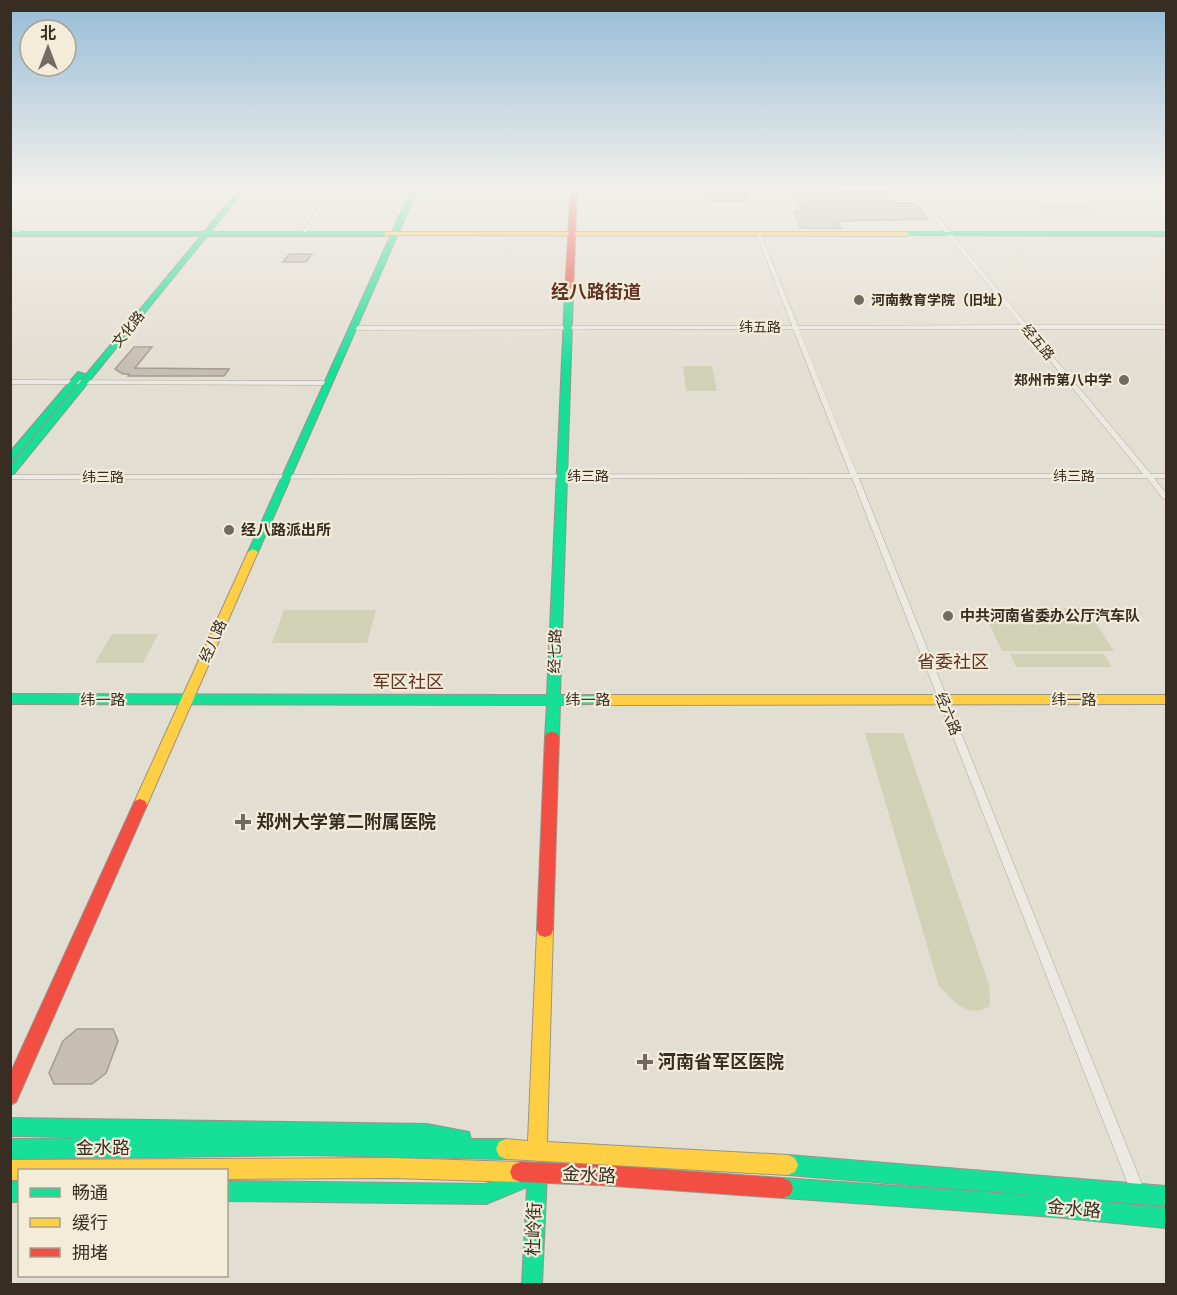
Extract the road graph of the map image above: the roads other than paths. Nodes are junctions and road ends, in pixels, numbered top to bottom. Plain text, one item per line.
1 (192, 246) edge
2 (389, 246) edge
3 (571, 246) edge
4 (763, 246) edge
5 (959, 246) edge
6 (795, 327) junction
7 (1026, 327) junction
8 (1167, 327) edge
9 (353, 328) junction
10 (568, 328) junction
11 (10, 382) edge
12 (80, 382) junction
13 (328, 383) junction
14 (10, 458) edge
15 (10, 475) edge
16 (286, 476) junction
17 (561, 476) junction
18 (854, 476) junction
19 (1149, 476) junction
20 (1167, 476) edge
21 (1167, 496) edge
22 (10, 699) edge
23 (187, 700) junction
24 (553, 700) junction
25 (943, 700) junction
26 (1167, 700) edge
27 (10, 1096) edge
28 (10, 1127) edge
29 (10, 1149) edge
30 (537, 1151) junction
31 (202, 1169) edge
32 (537, 1173) junction
33 (228, 1191) edge
34 (1138, 1193) junction
35 (1167, 1196) edge
36 (1167, 1218) edge
37 (532, 1284) edge

1 - 12 main road, 文化路
2 - 9 main road, 经八路
3 - 10 main road, 经七路
4 - 6 street, 经六路
5 - 7 street, 经五路
6 - 7 street, 纬五路
6 - 10 street, 纬五路
6 - 18 street, 经六路
7 - 8 street, 纬五路
7 - 19 street, 经五路
9 - 10 street, 纬五路
9 - 13 main road, 经八路
10 - 17 main road, 经七路
11 - 12 street
12 - 13 street
12 - 14 main road, 文化路
12 - 15 main road, 文化路
13 - 16 main road, 经八路
15 - 16 street, 纬三路
16 - 17 street, 纬三路
16 - 23 main road, 经八路
17 - 18 street, 纬三路
17 - 24 main road, 经七路
18 - 19 street, 纬三路
18 - 25 street, 经六路
19 - 20 street, 纬三路
19 - 21 street, 经五路
22 - 23 main road, 纬一路
23 - 24 main road, 纬一路
23 - 27 main road, 经八路
24 - 25 main road, 纬一路
24 - 30 main road, 经七路
25 - 26 main road, 纬一路
25 - 34 street, 经六路
28 - 30 main road
29 - 30 main road, 金水路
30 - 34 main road, 金水路
31 - 32 main road, 金水路
32 - 33 main road
32 - 36 main road, 金水路
32 - 37 main road, 杜岭街
34 - 35 main road, 金水路

